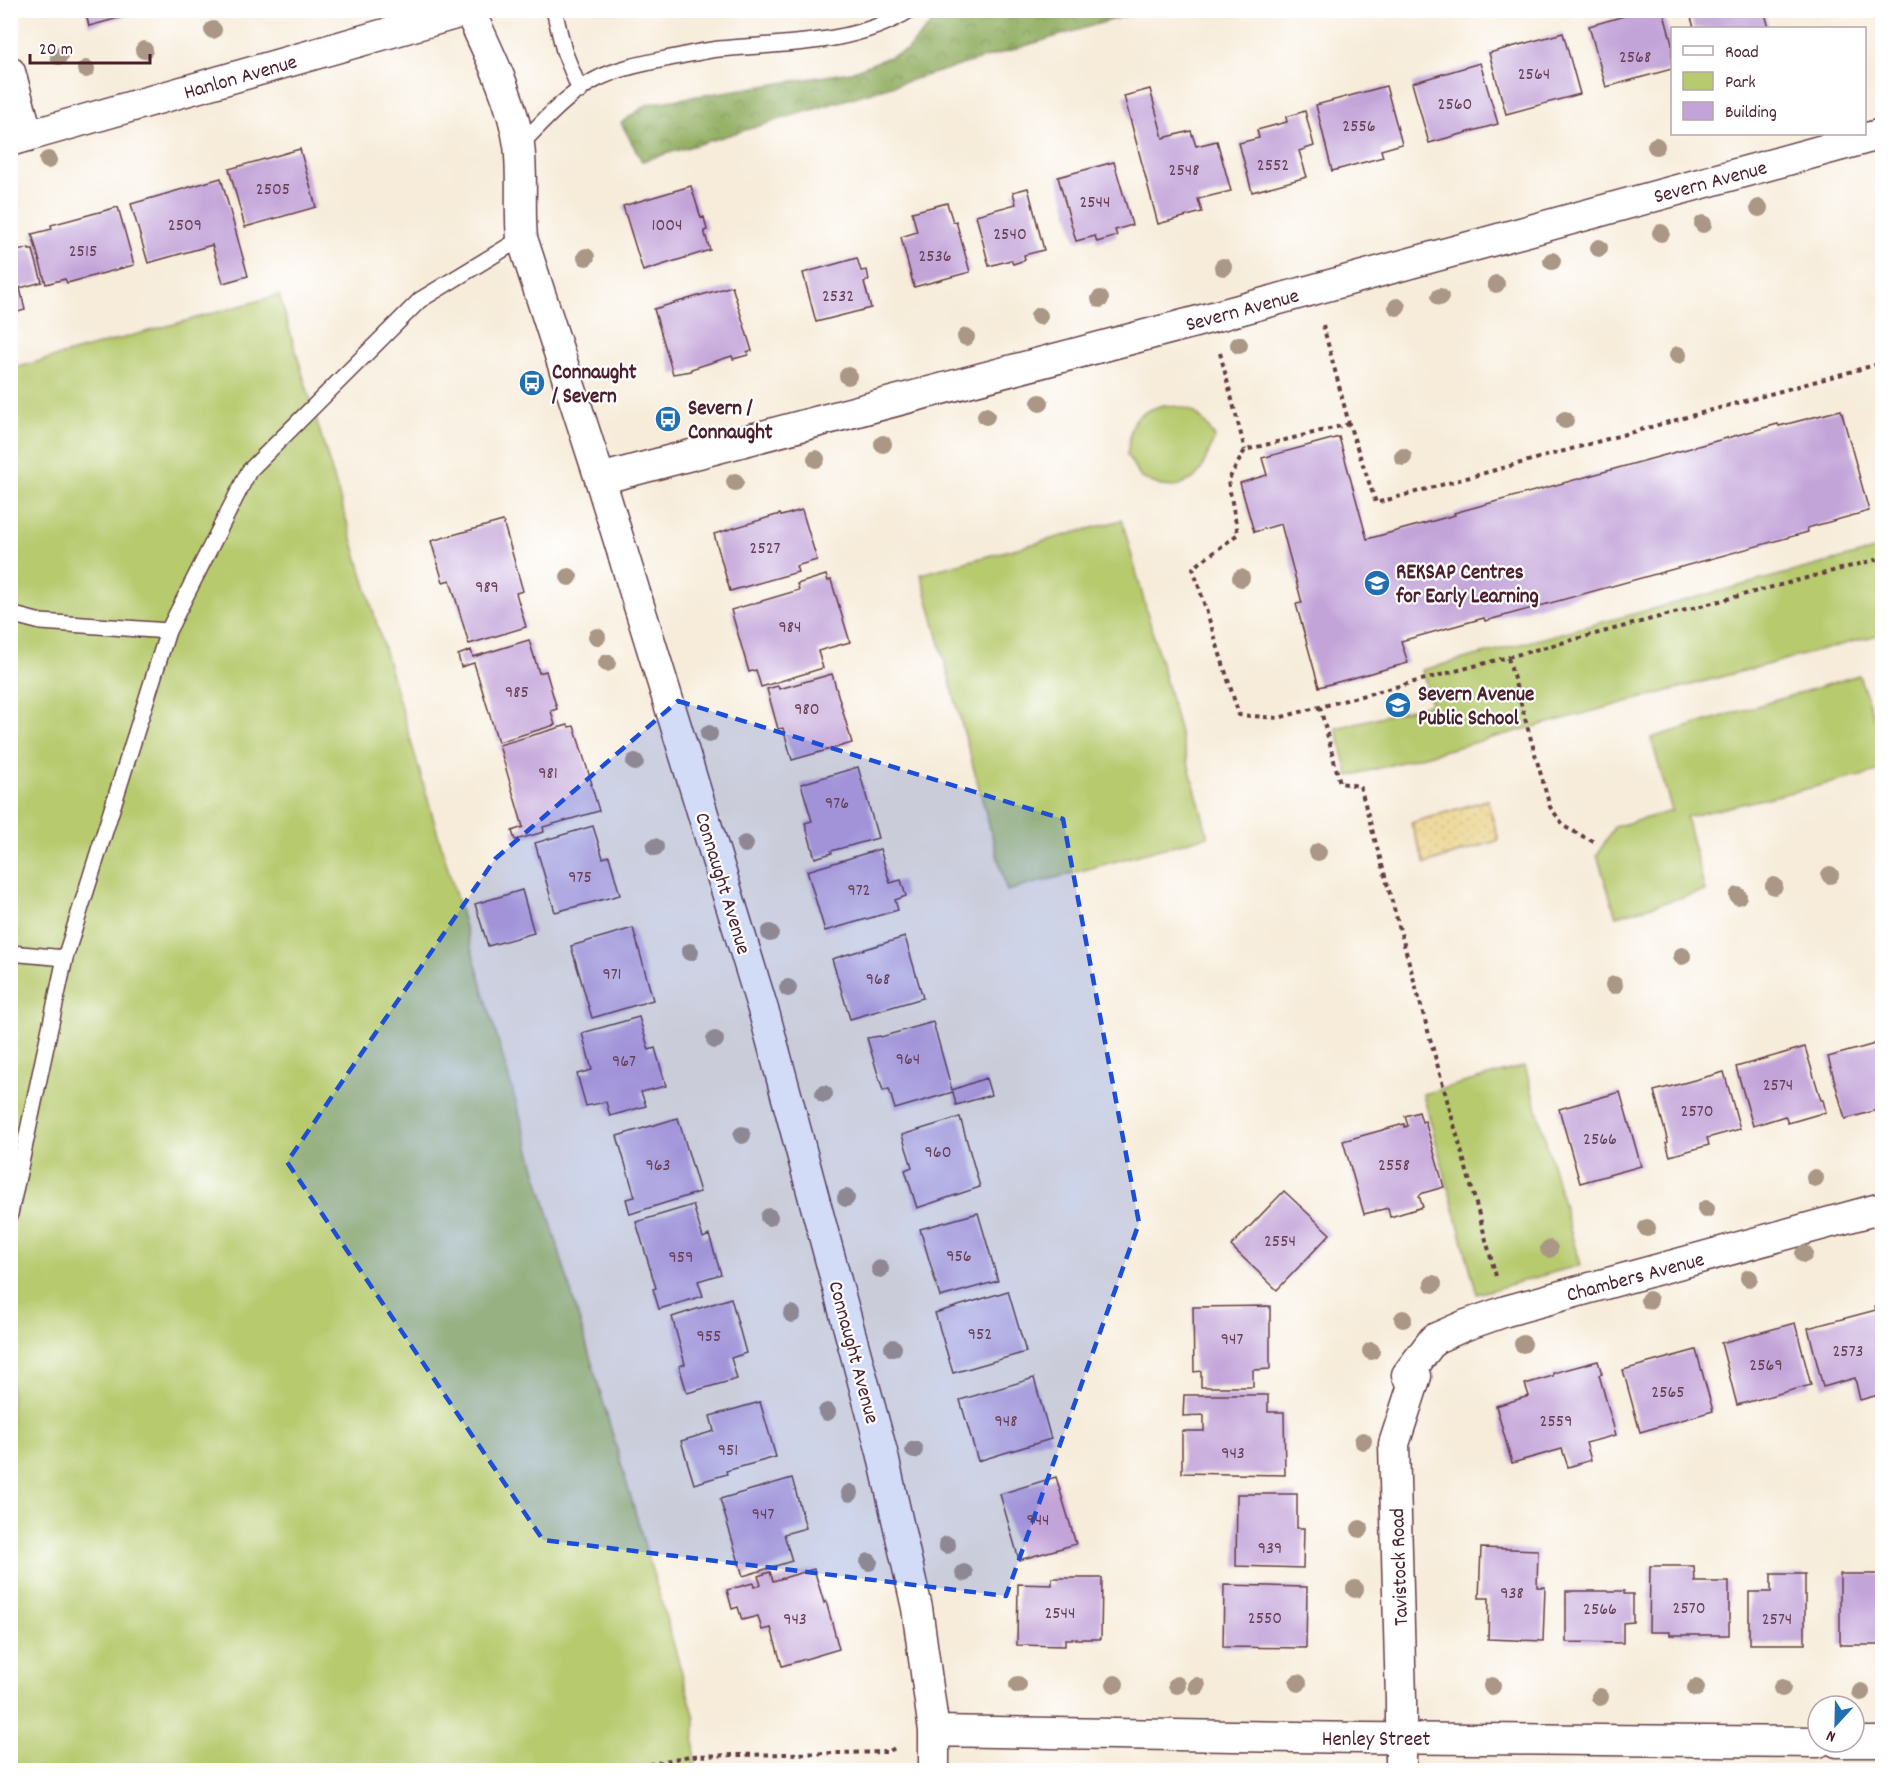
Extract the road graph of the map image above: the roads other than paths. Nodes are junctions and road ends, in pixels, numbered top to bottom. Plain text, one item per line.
1 (469, 10) edge
2 (554, 10) edge
3 (909, 10) edge
4 (10, 72) edge
5 (580, 91) junction
6 (1882, 134) edge
7 (19, 138) edge
8 (519, 146) junction
9 (522, 238) junction
10 (600, 479) junction
11 (10, 614) edge
12 (168, 631) junction
13 (10, 953) edge
14 (65, 958) junction
15 (1882, 1208) edge
16 (10, 1214) edge
17 (1407, 1375) joint
18 (934, 1731) junction
19 (1402, 1738) junction
20 (1806, 1742) edge
21 (1866, 1742) edge
22 (1882, 1742) edge
23 (934, 1770) edge
24 (1401, 1770) edge

1 - 7 street, Hanlon Avenue
1 - 8 street, Connaught Avenue
2 - 5 lane
3 - 5 lane
4 - 7 street
5 - 8 lane
6 - 10 street, Severn Avenue
8 - 9 street, Connaught Avenue
9 - 10 street, Connaught Avenue
9 - 12 lane
10 - 18 street, Connaught Avenue
11 - 12 lane
12 - 14 lane
13 - 14 lane
14 - 16 lane
15 - 17 street, Chambers Avenue
17 - 19 street, Tavistock Road
18 - 19 street, Henley Street
18 - 23 street, Connaught Avenue
19 - 20 street, Henley Street
19 - 24 street, Tavistock Road
21 - 22 street

